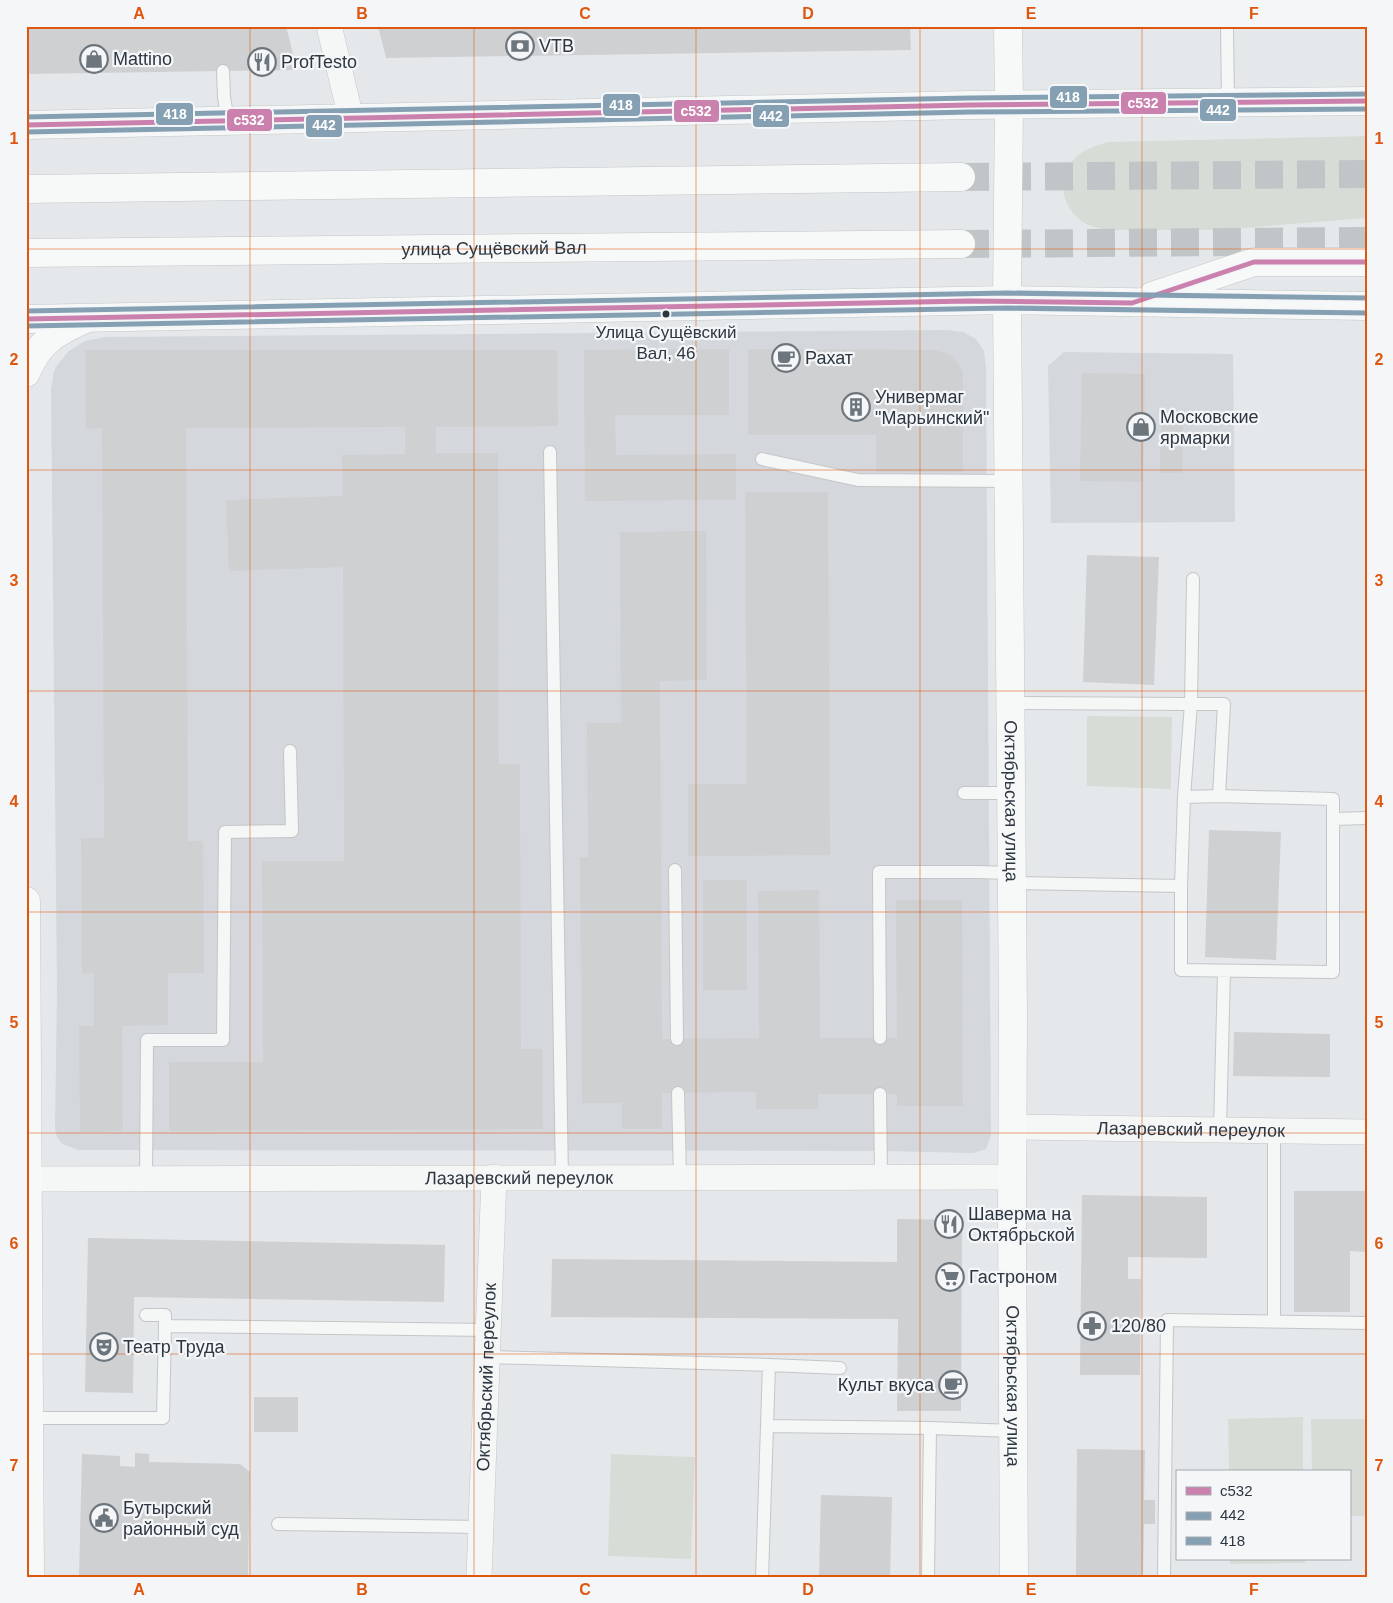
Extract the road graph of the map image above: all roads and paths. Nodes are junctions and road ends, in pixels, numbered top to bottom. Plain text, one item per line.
1 (329, 26) edge
2 (1008, 26) edge
3 (1227, 26) edge
4 (223, 71) dead end
5 (1367, 101) edge
6 (1228, 102) junction
7 (1009, 104) junction
8 (351, 118) junction
9 (228, 121) junction
10 (26, 125) edge
11 (961, 177) tunnel mouth
12 (26, 189) edge
13 (961, 244) tunnel mouth
14 (26, 253) edge
15 (1367, 262) edge
16 (1007, 300) junction
17 (1132, 302) junction
18 (1367, 306) edge
19 (88, 317) junction
20 (26, 319) edge
21 (26, 374) edge
22 (550, 452) dead end
23 (762, 459) dead end
24 (1009, 481) junction
25 (1193, 579) dead end
26 (1011, 703) junction
27 (1191, 704) junction
28 (290, 751) dead end
29 (964, 793) dead end
30 (1012, 793) junction
31 (1219, 796) junction
32 (1184, 797) junction
33 (1367, 818) edge
34 (1333, 819) junction
35 (675, 870) dead end
36 (1012, 878) junction
37 (1181, 886) junction
38 (26, 901) edge
39 (1224, 971) junction
40 (27, 1030) edge
41 (880, 1038) dead end
42 (677, 1039) dead end
43 (678, 1093) dead end
44 (880, 1094) dead end
45 (1013, 1127) junction
46 (1220, 1130) junction
47 (1274, 1131) junction
48 (1367, 1132) edge
49 (27, 1150) edge
50 (1012, 1176) junction
51 (494, 1177) junction
52 (680, 1177) junction
53 (881, 1177) junction
54 (146, 1178) junction
55 (562, 1178) junction
56 (27, 1179) edge
57 (146, 1316) dead end
58 (1274, 1321) junction
59 (1367, 1323) edge
60 (165, 1326) junction
61 (489, 1330) junction
62 (488, 1357) junction
63 (768, 1365) junction
64 (840, 1368) dead end
65 (28, 1383) edge
66 (29, 1418) junction
67 (767, 1426) junction
68 (930, 1428) junction
69 (1014, 1431) junction
70 (278, 1524) dead end
71 (481, 1527) junction
72 (30, 1577) edge
73 (479, 1577) edge
74 (762, 1577) edge
75 (928, 1577) edge
76 (1014, 1577) edge
77 (1164, 1577) edge

1 - 8 street
2 - 7 main road, Октябрьская улица
3 - 6 lane
4 - 9 lane
5 - 6 main road
6 - 7 main road
7 - 8 main road
7 - 16 main road, Октябрьская улица
8 - 9 main road
9 - 10 main road
11 - 12 main road
13 - 14 main road, улица Сущёвский Вал
15 - 17 main road
16 - 17 main road
16 - 19 main road
16 - 24 main road, Октябрьская улица
17 - 18 main road
19 - 20 main road
19 - 21 main road
22 - 55 lane
23 - 24 lane
24 - 26 main road, Октябрьская улица
25 - 27 lane
26 - 27 lane
26 - 30 main road, Октябрьская улица
27 - 31 lane
27 - 32 lane
28 - 54 lane
29 - 30 lane
30 - 36 main road, Октябрьская улица
31 - 32 lane
31 - 34 lane
32 - 37 lane
33 - 34 lane
34 - 39 lane
35 - 42 lane
36 - 37 lane
36 - 41 lane
36 - 45 main road, Октябрьская улица
37 - 39 lane
38 - 40 main road
39 - 46 lane
40 - 49 main road
43 - 52 lane
44 - 53 lane
45 - 46 street, Лазаревский переулок
45 - 50 main road, Октябрьская улица
46 - 47 street, Лазаревский переулок
47 - 48 street, Лазаревский переулок
47 - 58 lane
49 - 56 main road
50 - 53 street, Лазаревский переулок
50 - 69 main road, Октябрьская улица
51 - 54 street, Лазаревский переулок
51 - 55 street, Лазаревский переулок
51 - 61 street, Октябрьский переулок
52 - 53 street, Лазаревский переулок
52 - 55 street, Лазаревский переулок
54 - 56 street, Лазаревский переулок
56 - 65 main road
57 - 60 lane
58 - 59 lane
58 - 77 lane
60 - 61 lane
60 - 66 lane
61 - 62 street, Октябрьский переулок
62 - 63 lane
62 - 71 street, Октябрьский переулок
63 - 64 lane
63 - 67 lane
65 - 66 main road
66 - 72 main road
67 - 68 lane
67 - 74 lane
68 - 69 lane
68 - 75 lane
69 - 76 main road, Октябрьская улица
70 - 71 lane
71 - 73 street, Октябрьский переулок

